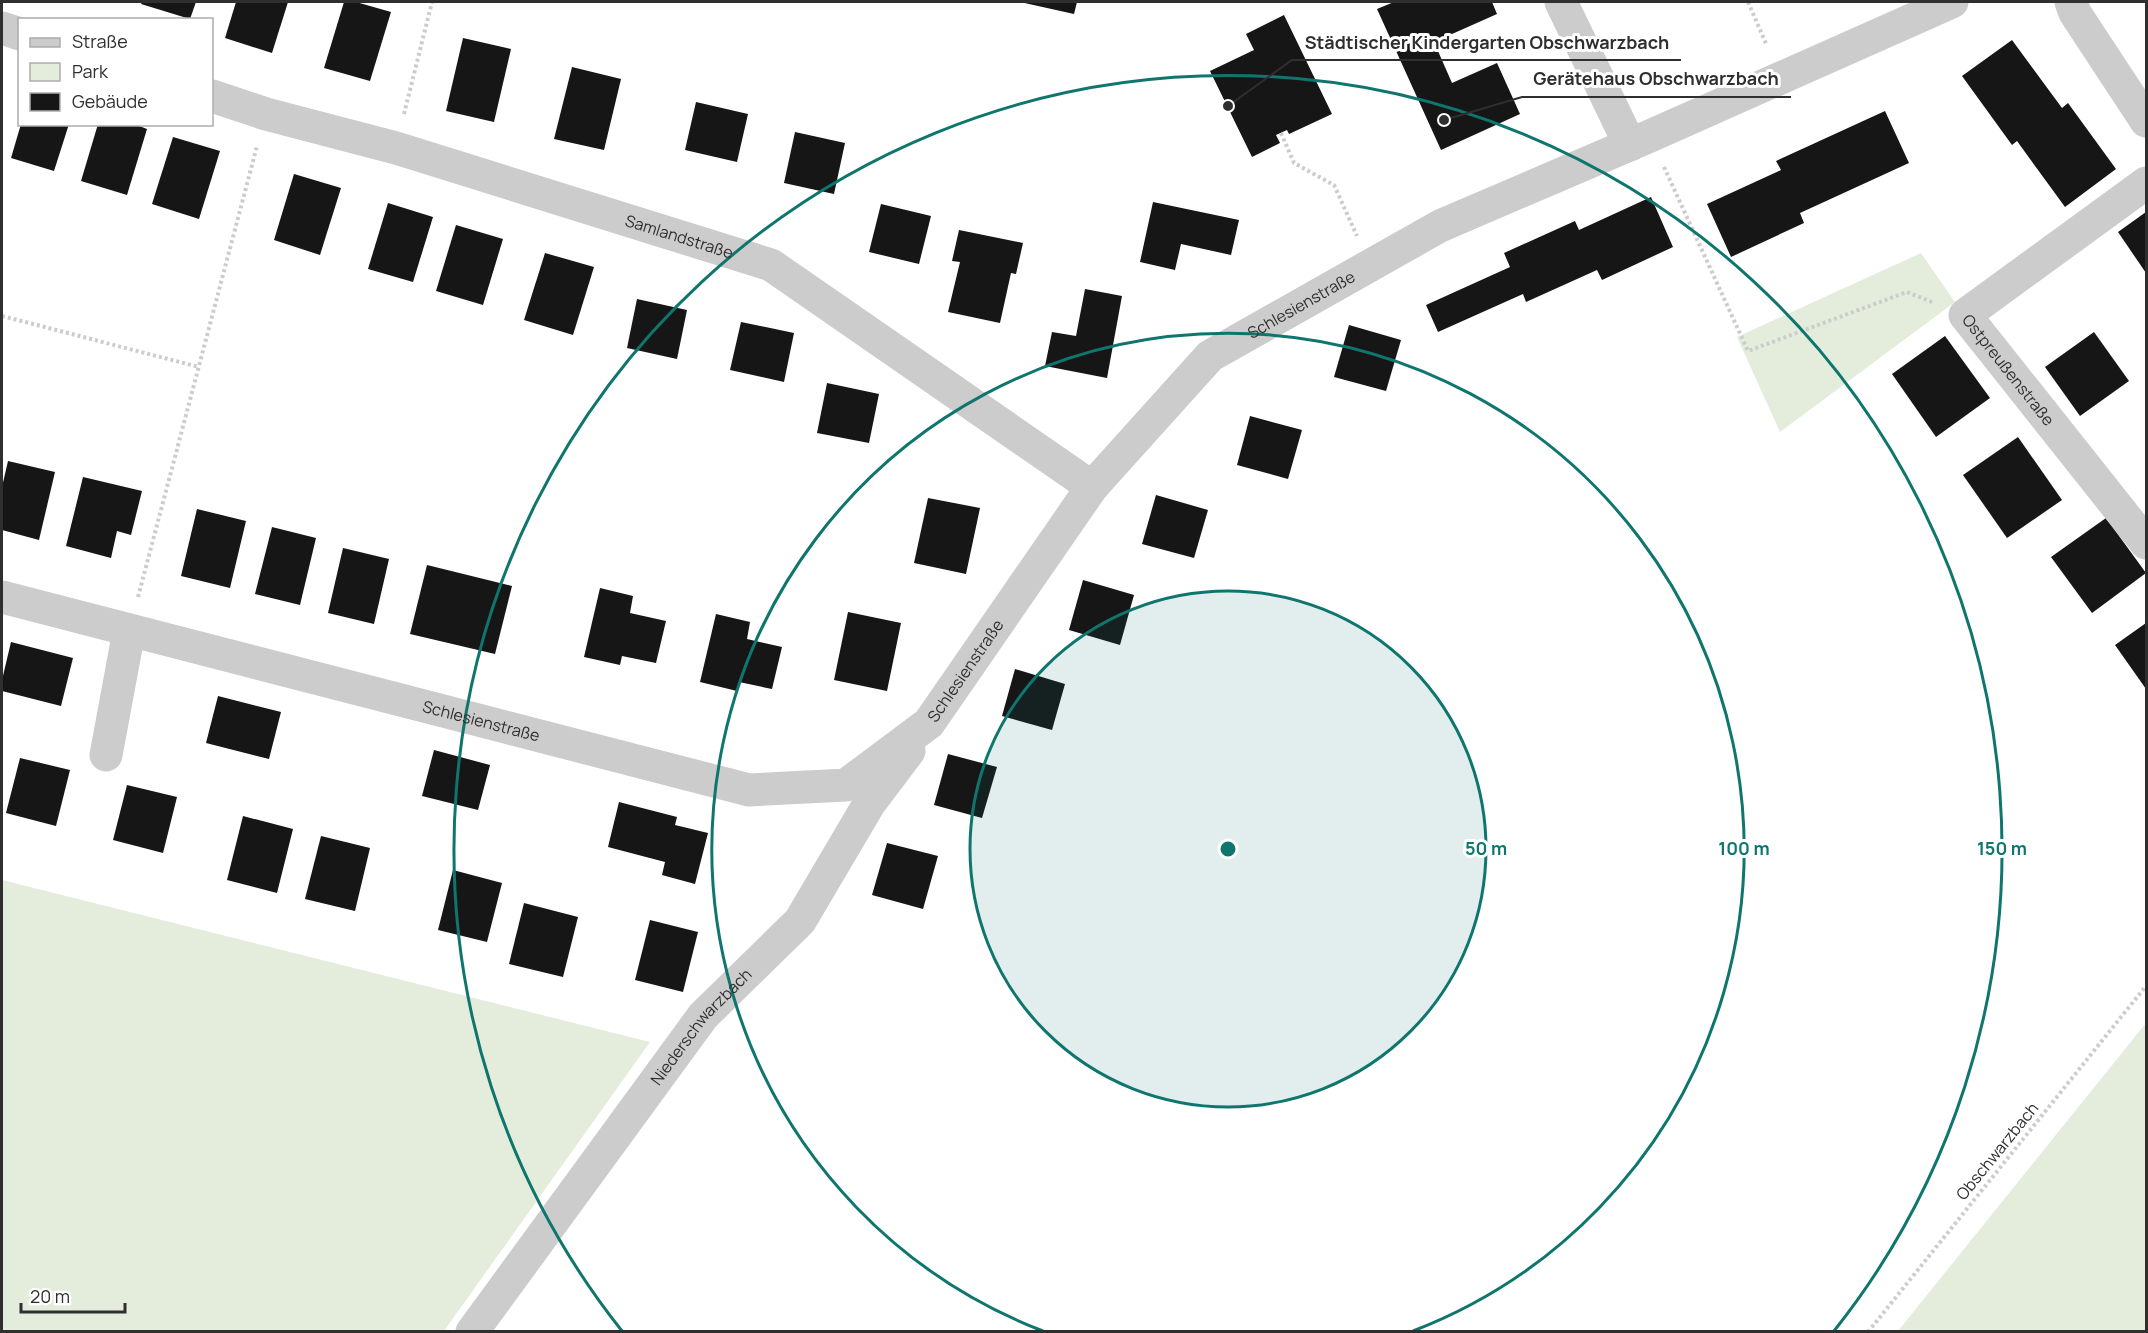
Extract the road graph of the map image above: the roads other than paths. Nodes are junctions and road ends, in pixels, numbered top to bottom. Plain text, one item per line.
1 (1561, 2) edge
2 (1952, 2) edge
3 (2071, 2) edge
4 (2, 28) edge
5 (18, 33) edge
6 (213, 96) edge
7 (2146, 121) edge
8 (1640, 140) junction
9 (2146, 183) edge
10 (1092, 487) junction
11 (2146, 543) edge
12 (2, 597) edge
13 (129, 631) junction
14 (929, 723) junction
15 (106, 755) dead end
16 (472, 1332) edge

1 - 8 street
2 - 8 street, Schlesienstraße
3 - 7 street
4 - 5 street
6 - 10 street, Samlandstraße
8 - 10 street, Schlesienstraße
9 - 11 street, Ostpreußenstraße
10 - 14 street, Schlesienstraße
12 - 13 street, Schlesienstraße
13 - 14 street, Schlesienstraße
13 - 15 street
14 - 16 street, Niederschwarzbach

